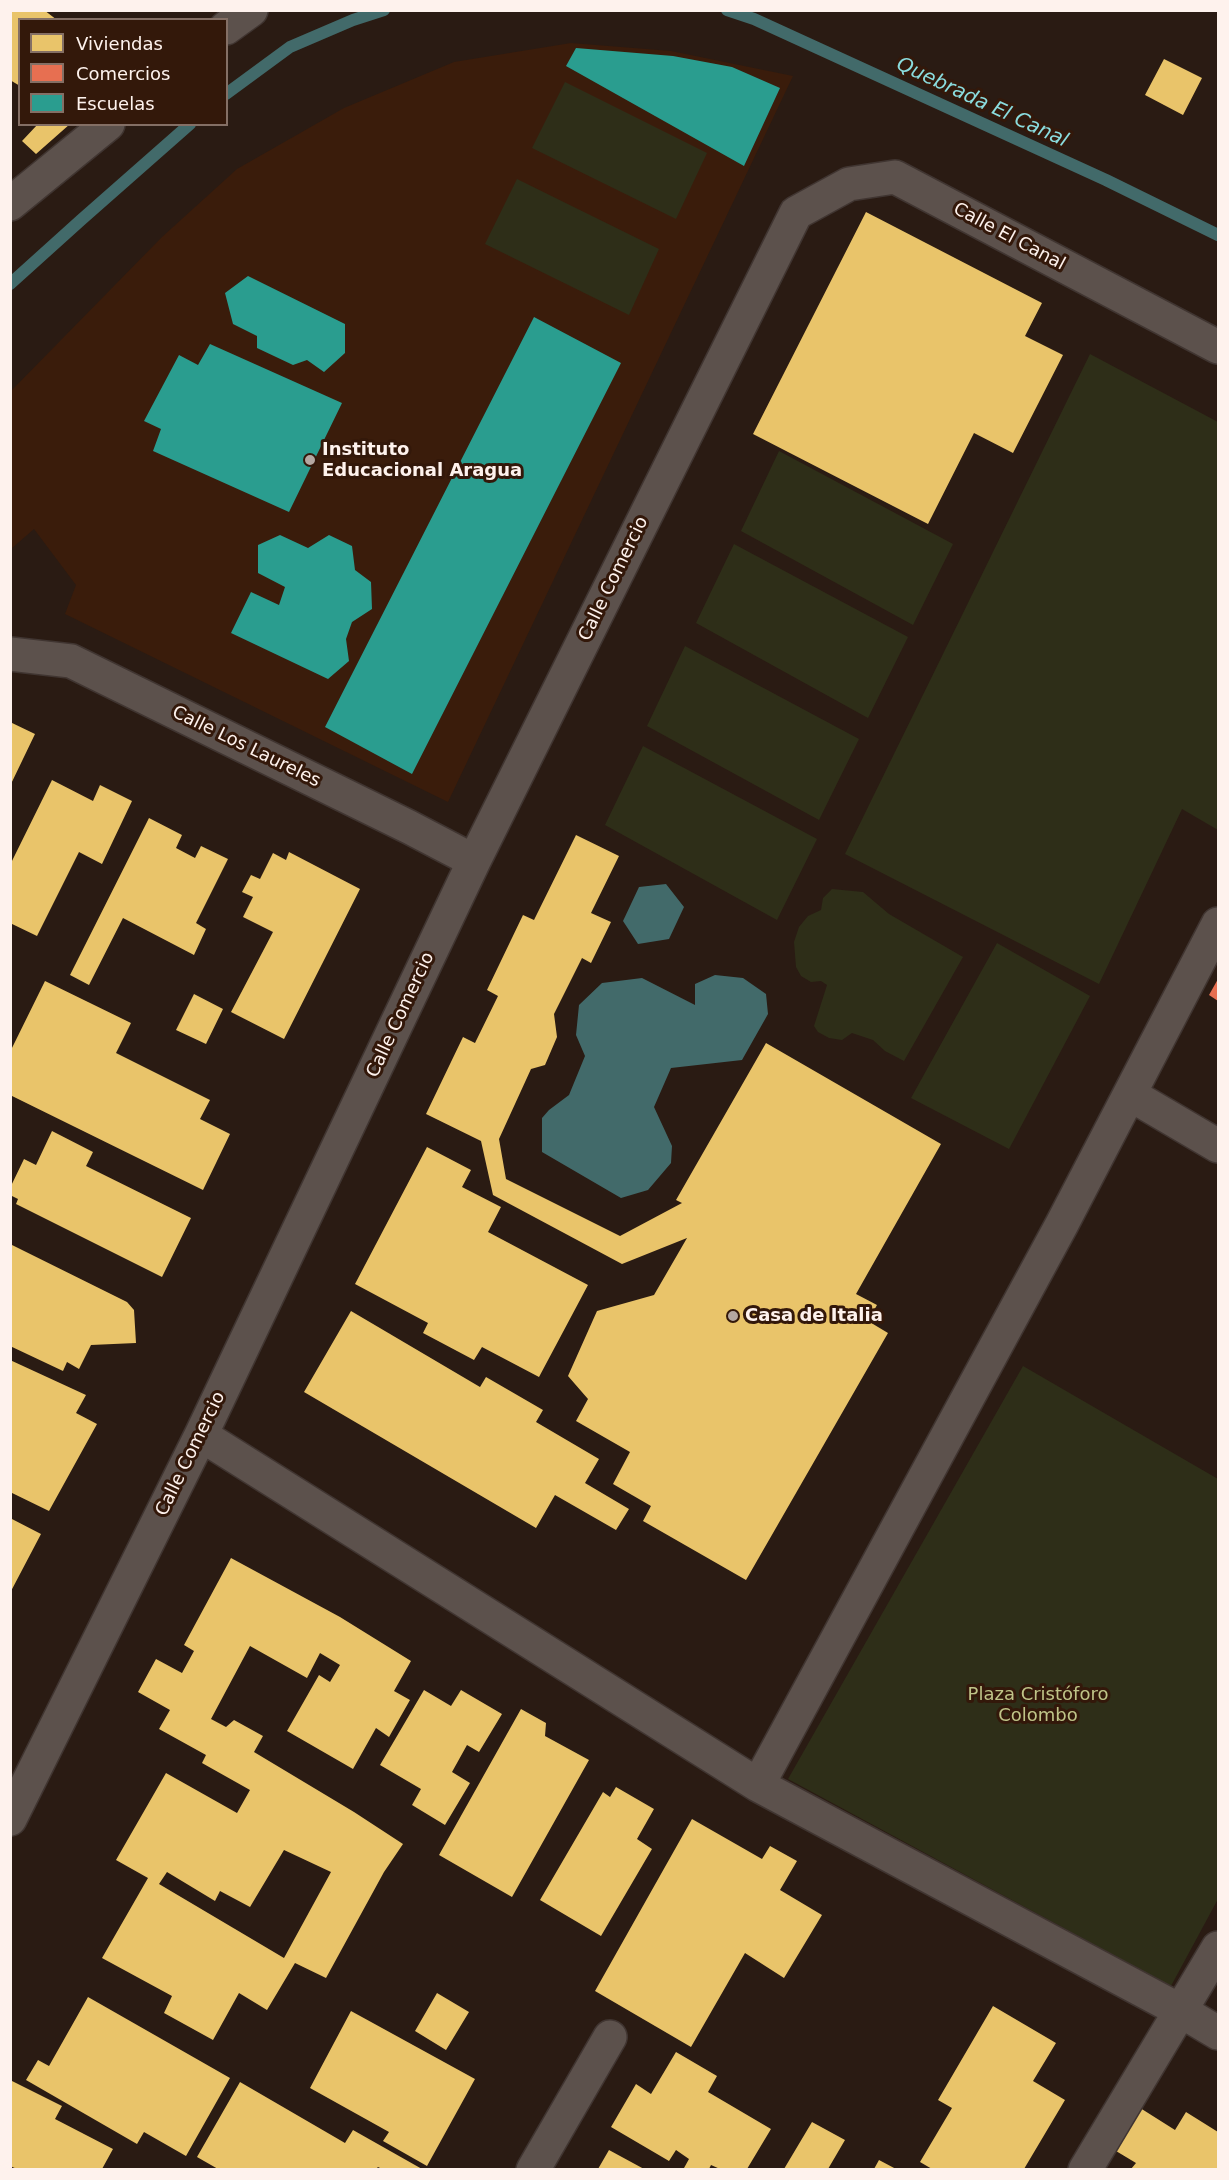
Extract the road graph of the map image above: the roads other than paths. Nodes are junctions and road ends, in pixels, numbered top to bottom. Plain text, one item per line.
1 (106, 126) edge
2 (10, 204) edge
3 (796, 213) joint
4 (1218, 346) edge
5 (10, 654) edge
6 (474, 861) junction
7 (1218, 924) edge
8 (1131, 1095) junction
9 (1218, 1146) edge
10 (201, 1435) junction
11 (758, 1785) junction
12 (10, 1819) edge
13 (1218, 1948) edge
14 (1181, 2011) junction
15 (1218, 2033) edge
16 (610, 2037) dead end
17 (533, 2169) edge
18 (1085, 2169) edge

1 - 2 street
3 - 4 street, Calle El Canal
3 - 6 street, Calle Comercio
5 - 6 street, Calle Los Laureles
6 - 10 street, Calle Comercio
7 - 8 street
8 - 9 street
8 - 11 street
10 - 11 street
10 - 12 street, Calle Comercio
11 - 14 street
13 - 14 street
14 - 15 street
14 - 18 street
16 - 17 street

